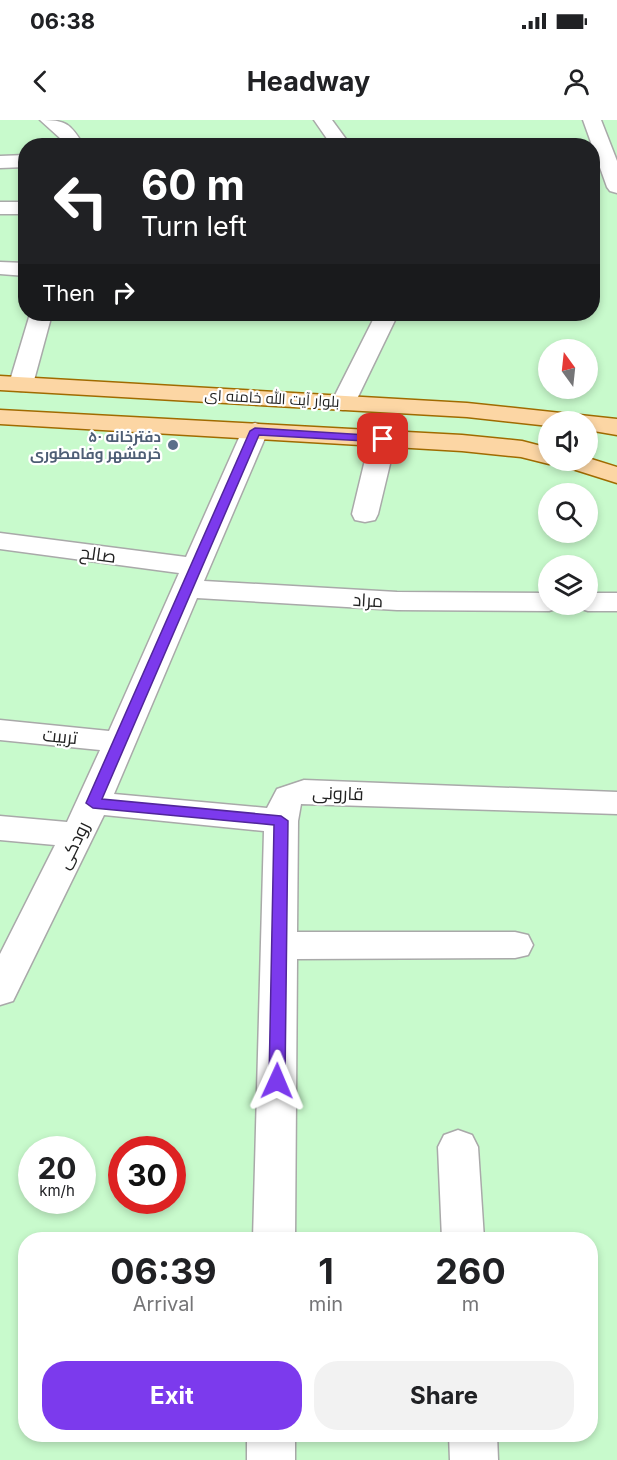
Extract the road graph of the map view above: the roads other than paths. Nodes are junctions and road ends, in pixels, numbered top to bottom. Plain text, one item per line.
1 (49, 120) edge
2 (323, 120) edge
3 (592, 120) edge
4 (70, 138) edge
5 (336, 138) edge
6 (599, 138) edge
7 (600, 142) edge
8 (18, 161) edge
9 (0, 162) edge
10 (611, 172) edge
11 (0, 208) edge
12 (18, 208) edge
13 (0, 268) edge
14 (18, 269) edge
15 (38, 321) edge
16 (384, 321) edge
17 (11, 384) edge
18 (343, 402) junction
19 (3, 418) edge
20 (538, 418) edge
21 (598, 425) edge
22 (617, 428) edge
23 (255, 431) junction
24 (383, 439) junction
25 (538, 453) edge
26 (598, 469) edge
27 (617, 475) edge
28 (365, 514) dead end
29 (0, 541) edge
30 (192, 578) junction
31 (538, 602) edge
32 (598, 602) edge
33 (617, 602) edge
34 (0, 730) edge
35 (120, 742) junction
36 (93, 803) junction
37 (617, 804) edge
38 (281, 821) junction
39 (0, 828) edge
40 (77, 835) junction
41 (514, 945) dead end
42 (279, 946) junction
43 (0, 991) edge
44 (458, 1147) dead end
45 (274, 1232) edge
46 (463, 1232) edge
47 (271, 1442) edge
48 (473, 1442) edge
49 (271, 1460) edge
50 (474, 1460) edge

1 - 4 street
2 - 5 street
3 - 6 street
7 - 10 street
8 - 9 street
11 - 12 street
13 - 14 street
15 - 17 street
16 - 18 street
17 - 18 main road, بلوار آیت الله خامنه ای
17 - 19 main road
18 - 20 main road, بلوار آیت الله خامنه ای
19 - 23 main road, بلوار آیت الله خامنه ای
21 - 22 main road
23 - 24 main road, بلوار آیت الله خامنه ای
23 - 30 street, رودکی
24 - 25 main road, بلوار آیت الله خامنه ای
24 - 28 street
26 - 27 main road
29 - 30 street, صالح
30 - 31 street, مراد
30 - 35 street, رودکی
32 - 33 street
34 - 35 street, تربیت
35 - 36 street, رودکی
36 - 38 street
36 - 40 street, رودکی
37 - 38 street, قارونی
38 - 42 street, قارونی
39 - 40 street
40 - 43 street, رودکی
41 - 42 street
42 - 45 street, قارونی
44 - 46 street
47 - 49 street
48 - 50 street

